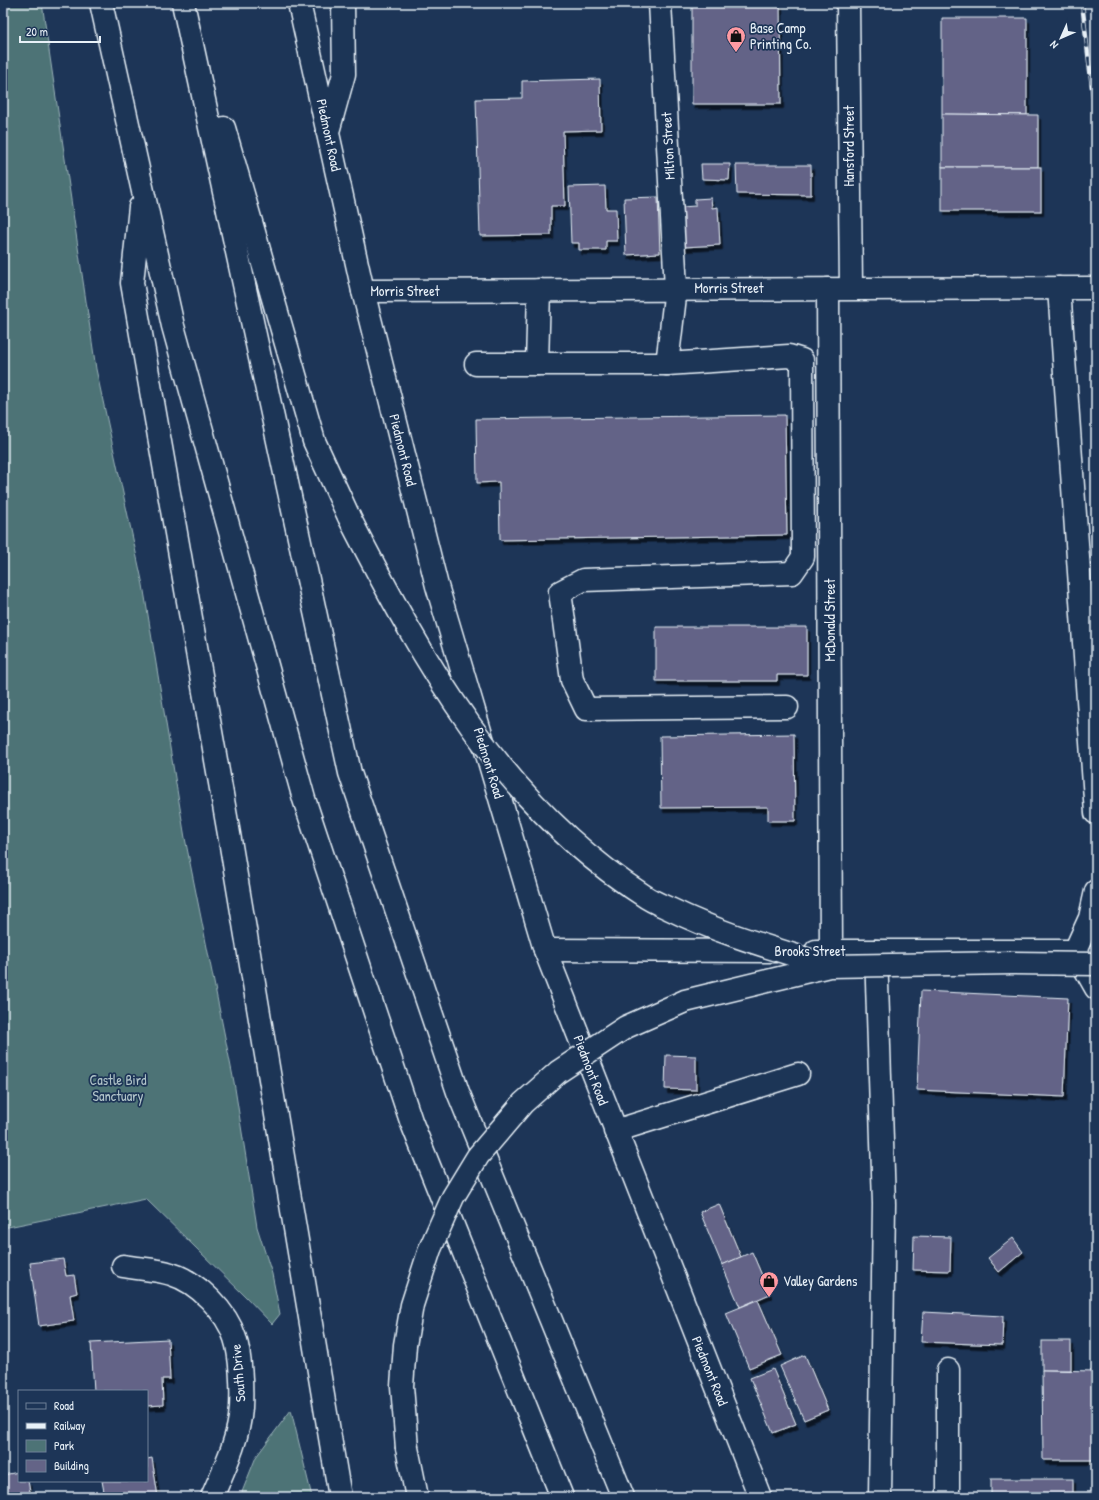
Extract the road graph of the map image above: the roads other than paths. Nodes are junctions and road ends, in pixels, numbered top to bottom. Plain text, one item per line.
1 (102, 3) edge
2 (183, 3) edge
3 (188, 3) edge
4 (300, 3) edge
5 (343, 3) edge
6 (660, 3) edge
7 (848, 3) edge
8 (328, 131) junction
9 (142, 190) junction
10 (676, 288) junction
11 (828, 288) junction
12 (851, 288) junction
13 (1059, 288) junction
14 (1096, 288) edge
15 (539, 290) junction
16 (362, 291) junction
17 (476, 364) dead end
18 (537, 364) junction
19 (667, 364) junction
20 (787, 707) dead end
21 (1096, 813) edge
22 (1096, 891) edge
23 (545, 950) junction
24 (876, 951) junction
25 (1075, 951) junction
26 (830, 958) junction
27 (1096, 964) edge
28 (1096, 988) edge
29 (798, 1074) dead end
30 (615, 1131) junction
31 (123, 1266) dead end
32 (948, 1370) dead end
33 (212, 1497) edge
34 (340, 1497) edge
35 (417, 1497) edge
36 (562, 1497) edge
37 (623, 1497) edge
38 (760, 1497) edge
39 (880, 1497) edge
40 (948, 1497) edge

1 - 9 main road
2 - 37 main road
3 - 26 main road, bridge
4 - 8 main road, Piedmont Road
5 - 8 main road
6 - 10 main road, Milton Street
7 - 12 main road, Hansford Street
8 - 16 main road, Piedmont Road
9 - 34 main road
9 - 36 main road
10 - 11 main road, Morris Street
10 - 15 main road, Morris Street
10 - 19 main road, Milton Street
11 - 12 main road, Morris Street
11 - 26 main road, McDonald Street
12 - 13 main road, Morris Street
13 - 14 main road, Morris Street
13 - 21 main road
15 - 16 main road, Morris Street
15 - 18 main road
16 - 23 main road, Piedmont Road
17 - 18 main road
18 - 19 main road
19 - 20 main road
22 - 25 main road
23 - 26 main road, Brooks Street
23 - 30 main road, Piedmont Road
24 - 25 main road, Brooks Street
24 - 26 main road, Brooks Street
24 - 39 main road
25 - 28 main road
26 - 27 main road, bridge
26 - 35 main road, bridge
29 - 30 main road
30 - 38 main road, Piedmont Road
31 - 33 main road, South Drive
32 - 40 main road

